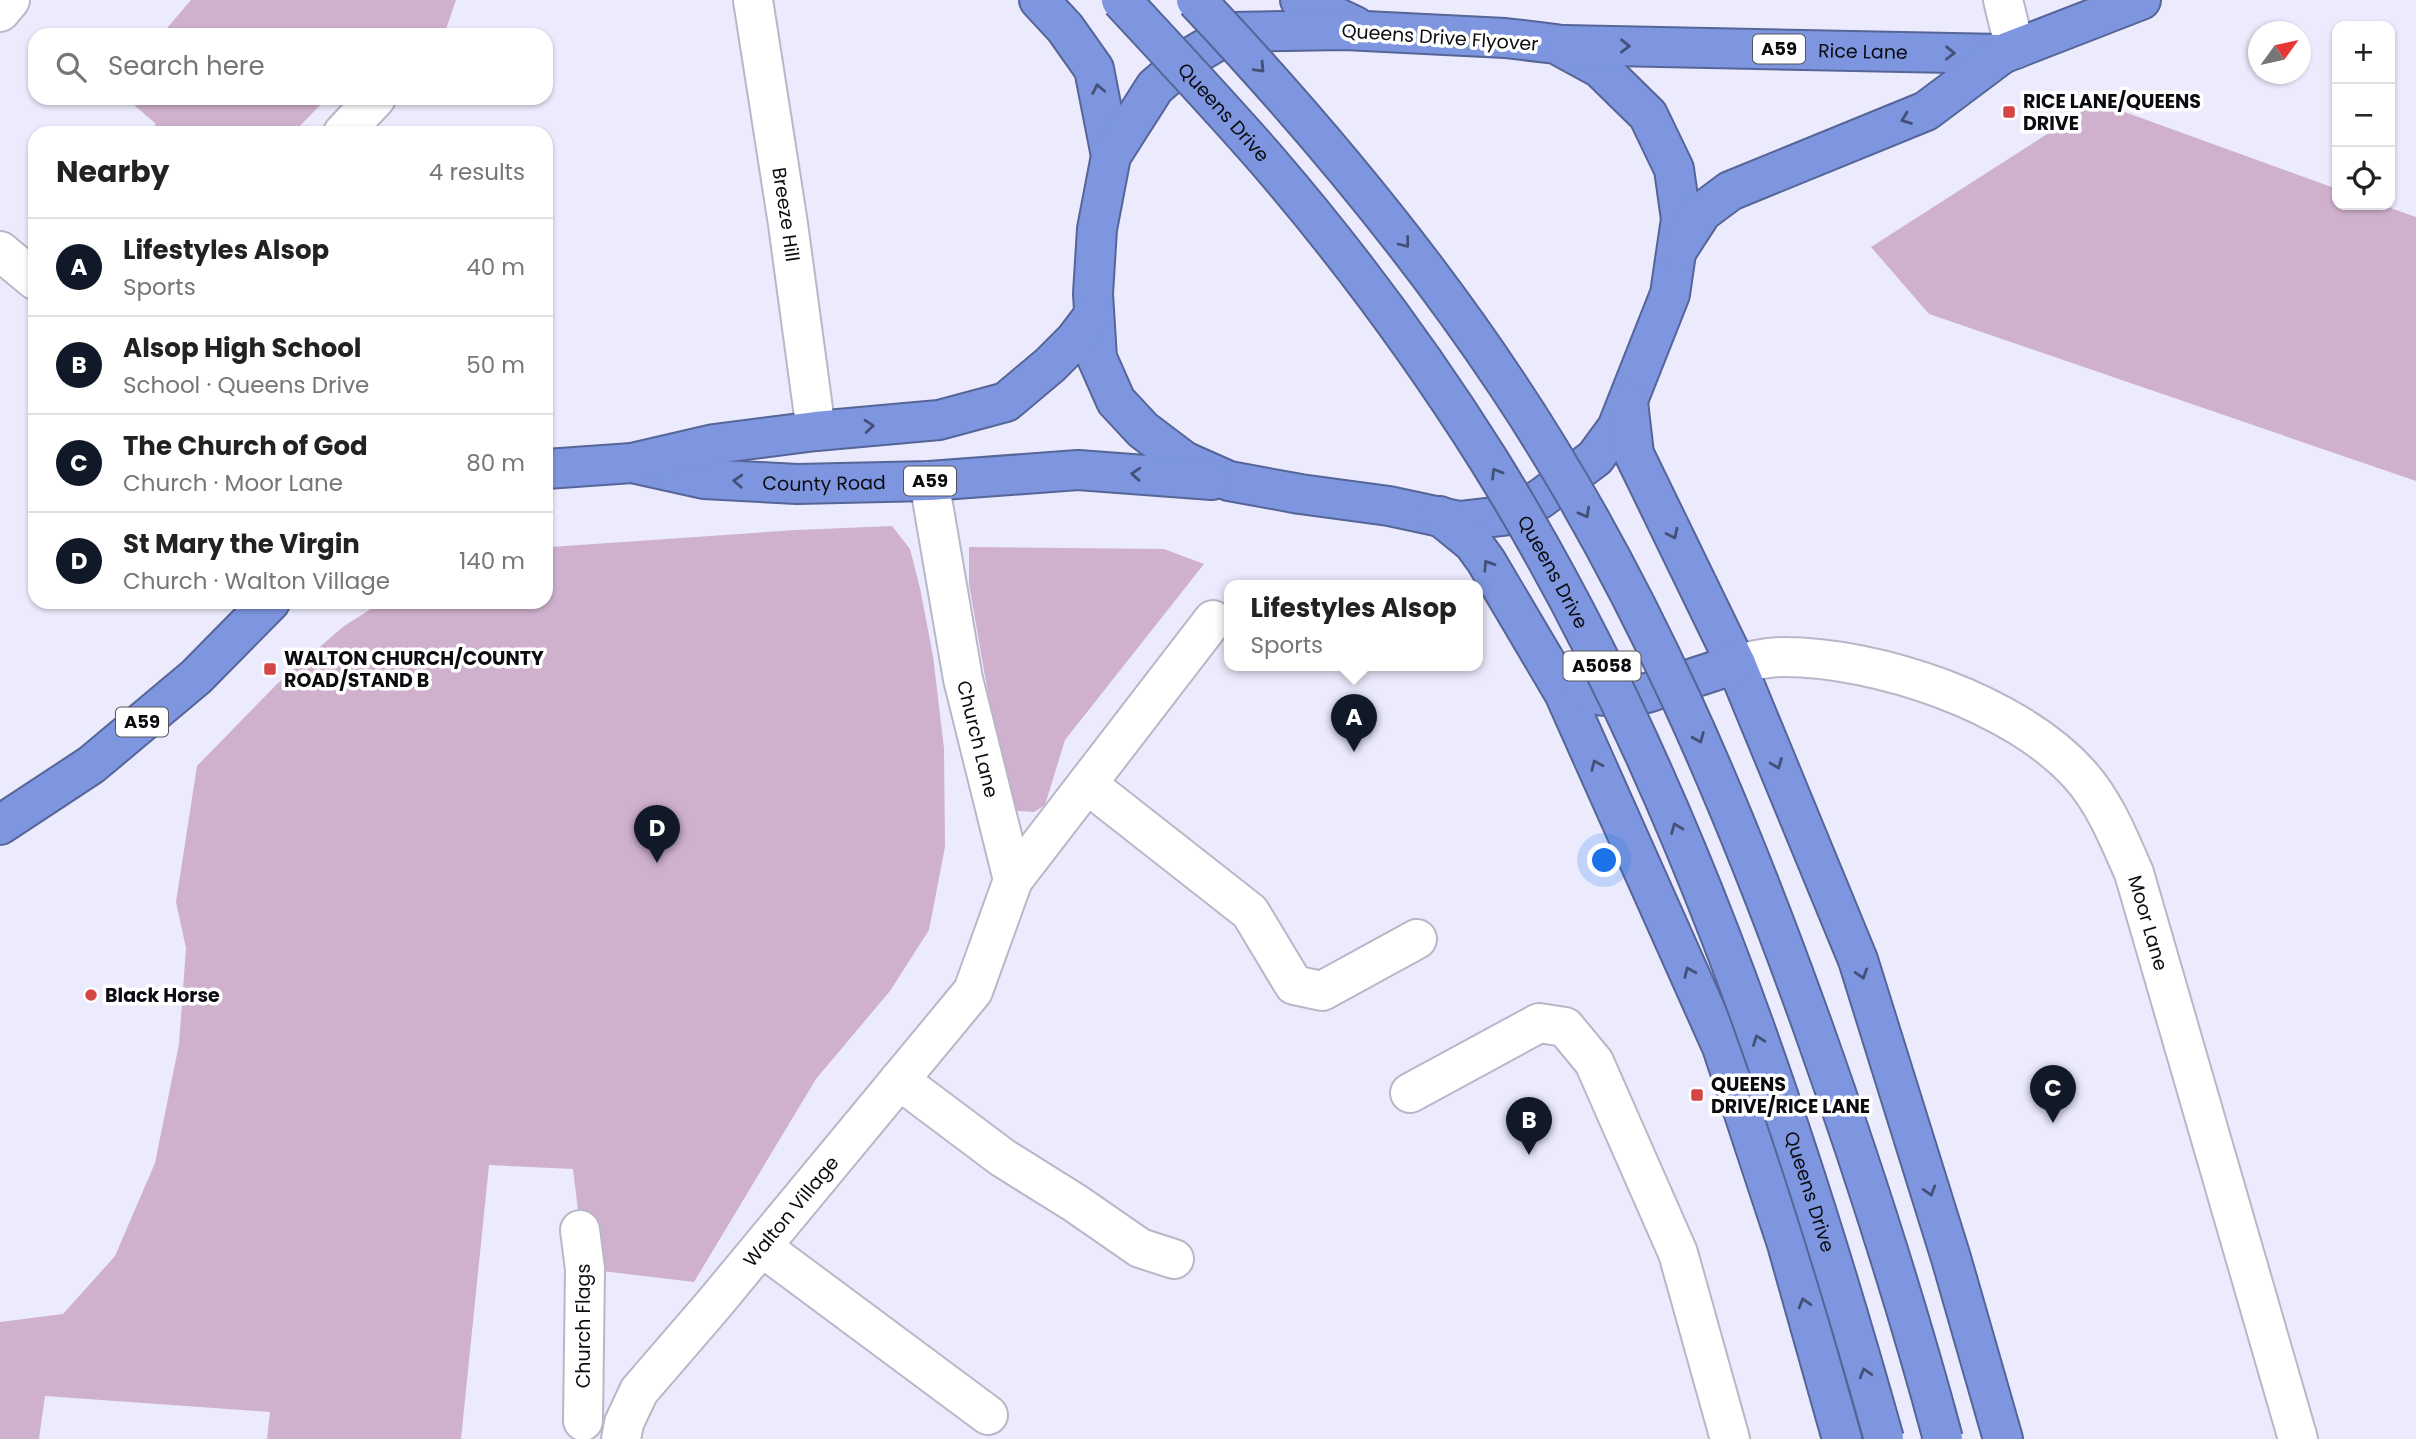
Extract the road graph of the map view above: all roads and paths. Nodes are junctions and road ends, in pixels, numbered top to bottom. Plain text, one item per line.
1 (10, 0) edge
2 (753, 0) edge
3 (1039, 0) edge
4 (1121, 0) edge
5 (1196, 0) edge
6 (1300, 0) edge
7 (2003, 0) edge
8 (2141, 0) edge
9 (0, 12) edge
10 (1365, 31) junction
11 (1556, 44) junction
12 (2009, 52) junction
13 (369, 105) edge
14 (350, 126) edge
15 (1111, 156) junction
16 (1678, 248) junction
17 (1094, 316) junction
18 (1628, 402) junction
19 (816, 431) junction
20 (632, 463) junction
21 (553, 469) edge
22 (929, 481) junction
23 (1229, 481) junction
24 (1440, 516) junction
25 (263, 609) edge
26 (1213, 620) dead end
27 (1736, 664) junction
28 (1564, 692) junction
29 (1087, 784) junction
30 (0, 825) edge
31 (1013, 880) junction
32 (1417, 939) dead end
33 (899, 1080) junction
34 (1410, 1093) dead end
35 (580, 1230) dead end
36 (762, 1247) junction
37 (1174, 1259) dead end
38 (988, 1415) dead end
39 (583, 1421) dead end
40 (628, 1437) edge
41 (1730, 1439) edge
42 (1842, 1439) edge
43 (1884, 1439) edge
44 (1943, 1439) edge
45 (2003, 1439) edge
46 (2298, 1439) edge

1 - 9 street
2 - 19 street, Breeze Hill
15 -> 3 highway
43 -> 4 highway, Queens Drive / A5058, bridge
5 -> 44 highway, A5058, bridge
6 - 10 highway
7 - 12 street
8 - 12 highway, Rice Lane / A59
10 - 11 highway, Queens Drive Flyover / A59
10 - 15 highway, Queens Drive Flyover / A59
11 -> 12 highway, Rice Lane / A59
11 - 16 highway, Queens Drive Flyover / A59
12 -> 16 highway, Rice Lane / A59
13 - 14 street
15 - 17 highway, Queens Drive Flyover / A59
16 - 18 highway, Queens Drive Flyover / A59
19 -> 17 highway, County Road / A59
17 - 23 highway, Queens Drive Flyover / A59
18 - 24 highway, Queens Drive Flyover / A59
18 -> 27 highway
19 - 20 highway, County Road / A59
20 - 21 highway, County Road / A59
22 -> 20 highway, County Road / A59
23 -> 22 highway, County Road / A59
22 - 31 street, Church Lane
23 - 24 highway, Queens Drive Flyover / A59
28 -> 24 highway
25 - 30 highway, A59
26 - 29 street
27 - 28 highway
27 -> 45 highway
27 - 46 street, Moor Lane
42 -> 28 highway
29 - 31 street
29 - 32 street
31 - 33 street, Walton Village
33 - 36 street, Walton Village
33 - 37 street
34 - 41 street
35 - 39 street, Church Flags
36 - 38 street
36 - 40 street, Walton Village

